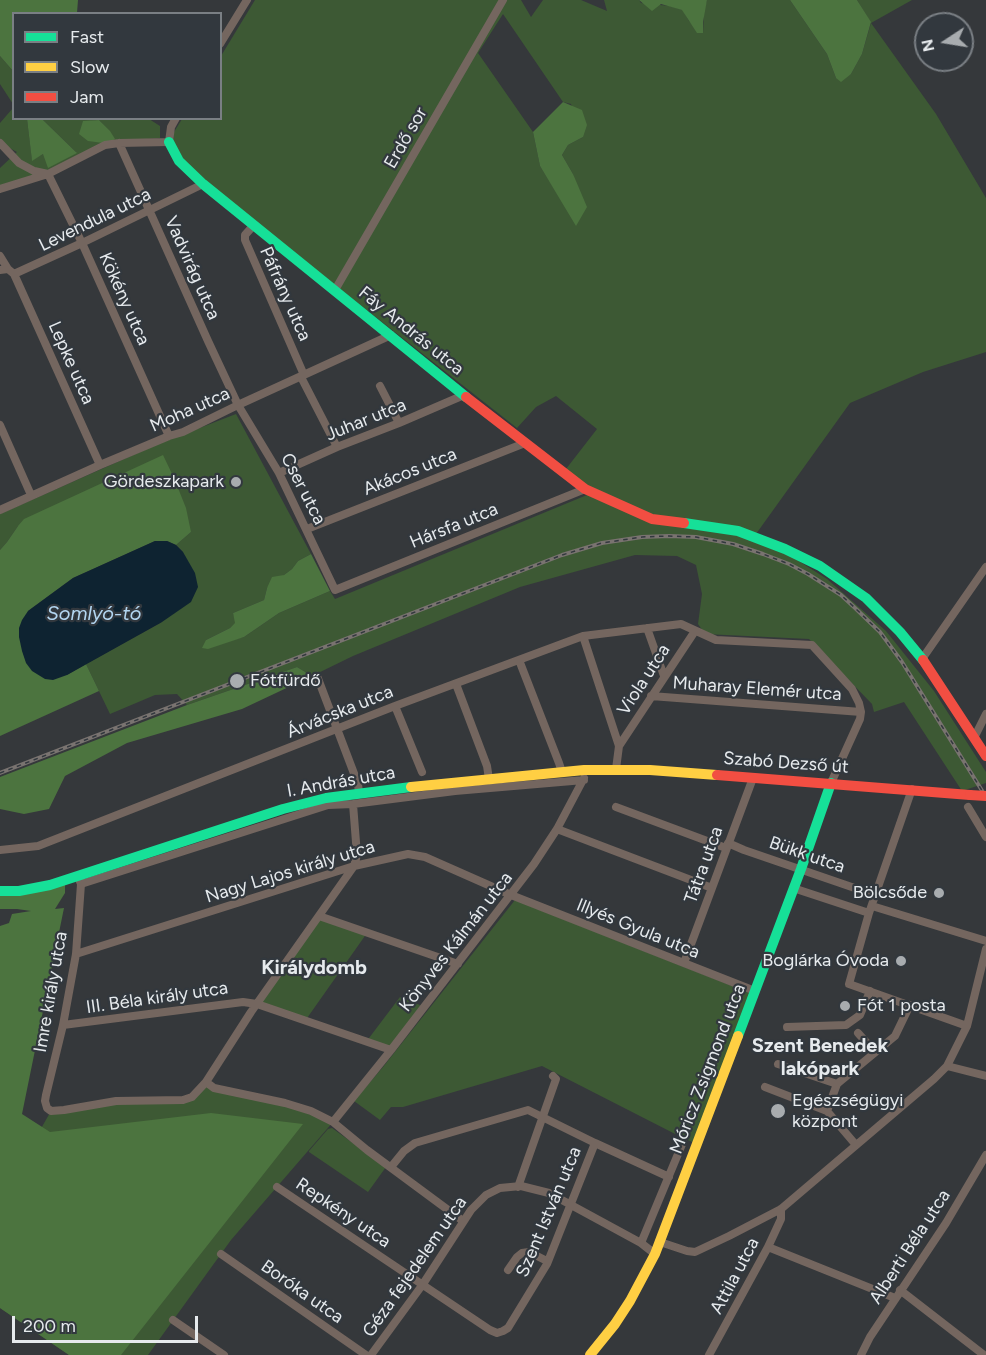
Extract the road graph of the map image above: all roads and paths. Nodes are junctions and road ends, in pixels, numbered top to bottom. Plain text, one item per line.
1 (247, 0) edge
2 (503, 0) edge
3 (222, 42) edge
4 (175, 120) edge
5 (169, 142) junction
6 (0, 143) edge
7 (119, 143) junction
8 (48, 174) junction
9 (202, 184) junction
10 (0, 189) edge
11 (150, 210) junction
12 (253, 226) junction
13 (82, 243) junction
14 (0, 256) edge
15 (7, 271) edge
16 (335, 290) junction
17 (391, 335) junction
18 (303, 376) junction
19 (380, 386) dead end
20 (464, 395) junction
21 (238, 405) junction
22 (399, 423) junction
23 (0, 425) edge
24 (169, 436) junction
25 (525, 443) junction
26 (337, 447) junction
27 (100, 465) junction
28 (279, 473) junction
29 (585, 489) junction
30 (31, 495) junction
31 (0, 510) edge
32 (307, 530) junction
33 (986, 567) edge
34 (335, 590) joint
35 (648, 628) junction
36 (695, 630) junction
37 (583, 636) junction
38 (922, 659) junction
39 (519, 660) junction
40 (317, 675) dead end
41 (664, 676) junction
42 (456, 684) junction
43 (651, 696) junction
44 (395, 706) junction
45 (861, 712) junction
46 (986, 714) edge
47 (337, 730) junction
48 (974, 738) junction
49 (619, 746) junction
50 (986, 756) edge
51 (616, 769) junction
52 (423, 772) dead end
53 (562, 772) junction
54 (584, 775) junction
55 (753, 778) junction
56 (489, 779) junction
57 (831, 783) junction
58 (912, 789) junction
59 (359, 793) junction
60 (986, 796) edge
61 (353, 804) junction
62 (616, 807) dead end
63 (968, 807) dead end
64 (557, 829) junction
65 (986, 837) edge
66 (727, 845) junction
67 (0, 850) edge
68 (354, 866) junction
69 (801, 869) junction
70 (80, 880) junction
71 (712, 888) junction
72 (793, 888) junction
73 (0, 891) edge
74 (511, 895) junction
75 (876, 895) junction
76 (871, 909) junction
77 (319, 916) junction
78 (986, 941) edge
79 (986, 950) edge
80 (76, 954) junction
81 (684, 963) junction
82 (458, 964) junction
83 (755, 991) junction
84 (870, 991) junction
85 (256, 1005) junction
86 (910, 1005) junction
87 (63, 1025) junction
88 (967, 1026) junction
89 (788, 1027) dead end
90 (858, 1033) dead end
91 (391, 1050) junction
92 (875, 1053) junction
93 (778, 1064) dead end
94 (947, 1066) junction
95 (553, 1076) dead end
96 (986, 1076) edge
97 (206, 1082) junction
98 (837, 1084) junction
99 (765, 1087) dead end
100 (828, 1111) junction
101 (543, 1117) junction
102 (333, 1122) junction
103 (682, 1142) dead end
104 (594, 1143) junction
105 (856, 1144) junction
106 (986, 1155) edge
107 (391, 1167) junction
108 (669, 1177) junction
109 (277, 1187) dead end
110 (518, 1187) junction
111 (571, 1205) junction
112 (781, 1209) junction
113 (463, 1221) junction
114 (660, 1242) junction
115 (641, 1243) junction
116 (768, 1247) junction
117 (221, 1254) dead end
118 (655, 1254) junction
119 (548, 1261) junction
120 (508, 1270) dead end
121 (423, 1284) junction
122 (900, 1290) junction
123 (895, 1298) junction
124 (172, 1320) dead end
125 (224, 1355) edge
126 (366, 1355) edge
127 (370, 1355) edge
128 (590, 1355) edge
129 (710, 1355) edge
130 (861, 1355) edge
131 (984, 1355) edge

1 - 3 street
2 - 16 street, Erdő sor
4 - 5 street
5 - 7 street
5 - 9 street, Fáy András utca
6 - 8 street
7 - 8 street
7 - 11 street, Vadvirág utca
8 - 10 street
8 - 13 street, Kökény utca
9 - 11 street, Levendula utca
9 - 12 street, Fáy András utca
11 - 13 street, Levendula utca
11 - 21 street, Vadvirág utca
12 - 16 street, Fáy András utca
12 - 18 street, Páfrány utca
13 - 15 street, Levendula utca
13 - 24 street, Kökény utca
14 - 15 street, Lepke utca
15 - 27 street, Lepke utca
16 - 17 street, Fáy András utca
17 - 18 street, Moha utca
17 - 20 street, Fáy András utca
18 - 21 street, Moha utca
18 - 26 street
19 - 22 street
20 - 22 street, Juhar utca
20 - 25 street, Fáy András utca
21 - 24 street, Moha utca
21 - 28 street, Cser utca
22 - 26 street, Juhar utca
23 - 30 street
24 - 27 street, Moha utca
25 - 29 street, Fáy András utca
25 - 32 street, Akácos utca
26 - 28 street, Juhar utca
27 - 30 street, Moha utca
28 - 32 street, Cser utca
29 - 34 street, Hársfa utca
29 - 38 street, Fáy András utca
30 - 31 street, Moha utca
32 - 34 street, Cser utca
33 - 38 street
35 - 36 street, Árvácska utca
35 - 37 street, Árvácska utca
35 - 41 street
36 - 41 street, Viola utca
36 - 45 street, Árvácska utca
37 - 39 street, Árvácska utca
37 - 49 street
38 - 48 street, Fáy András utca
39 - 42 street, Árvácska utca
39 - 53 street
40 - 47 street
41 - 43 street, Viola utca
42 - 44 street, Árvácska utca
42 - 56 street
43 - 45 street, Muharay Elemér utca
43 - 49 street, Viola utca
44 - 47 street, Árvácska utca
44 - 52 street
45 - 57 street
46 - 48 street
47 - 59 street
47 - 67 street, Árvácska utca
48 - 50 street, Fáy András utca
49 - 51 street
51 - 54 street, Szabó Dezső út
51 - 55 street, Szabó Dezső út
53 - 54 street, I. András utca
53 - 56 street, I. András utca
54 - 61 street, I. András utca
54 - 64 street, Könyves Kálmán utca
55 - 57 street, Szabó Dezső út
55 - 66 street, Tátra utca
56 - 59 street, I. András utca
57 - 58 street, Szabó Dezső út
57 - 69 street, Móricz Zsigmond utca
58 - 60 street, Szabó Dezső út, bridge
58 - 75 street
59 - 70 street, I. András utca
61 - 68 street
61 - 70 street, I. András utca
62 - 66 street, Bükk utca
63 - 65 street
64 - 71 street
64 - 74 street, Könyves Kálmán utca
66 - 69 street, Bükk utca
66 - 71 street, Tátra utca
68 - 74 street, Nagy Lajos király utca
68 - 77 street
68 - 80 street, Nagy Lajos király utca
69 - 72 street, Móricz Zsigmond utca
69 - 75 street, Bükk utca
70 - 73 street
70 - 80 street, Imre király utca
71 - 81 street, Tátra utca
72 - 76 street, Bükk utca
72 - 83 street, Móricz Zsigmond utca
74 - 81 street, Illyés Gyula utca
74 - 82 street, Könyves Kálmán utca
75 - 76 street
76 - 78 street, Bükk utca
76 - 84 street
77 - 82 street
77 - 85 street
79 - 88 street
80 - 87 street, Imre király utca
81 - 83 street, Illyés Gyula utca
82 - 91 street, Könyves Kálmán utca
83 - 114 street, Móricz Zsigmond utca
84 - 86 street
84 - 89 street
85 - 87 street, III. Béla király utca
85 - 91 street, III. Béla király utca
85 - 97 street
86 - 88 street
86 - 92 street
87 - 97 street, Imre király utca
88 - 94 street
90 - 92 street
91 - 102 street, Könyves Kálmán utca
92 - 98 street
93 - 98 street
94 - 96 street
94 - 105 street
95 - 101 street
97 - 102 street
98 - 100 street
99 - 100 street
100 - 105 street
101 - 104 street
101 - 107 street
101 - 110 street
102 - 107 street
103 - 108 street
104 - 108 street
104 - 111 street, Szent István utca
105 - 112 street
106 - 122 street, Alberti Béla utca
107 - 113 street
108 - 115 street
109 - 121 street, Repkény utca
110 - 111 street, Géza fejedelem utca
110 - 113 street, Géza fejedelem utca
111 - 115 street, Géza fejedelem utca
111 - 119 street, Szent István utca
112 - 114 street
112 - 116 street, Attila utca
113 - 121 street, Géza fejedelem utca
114 - 118 street, Móricz Zsigmond utca
115 - 118 street, Géza fejedelem utca
116 - 123 street
116 - 129 street, Attila utca
117 - 126 street, Boróka utca
118 - 128 street, Móricz Zsigmond utca
119 - 120 street
119 - 121 street, Szent István utca
121 - 127 street, Géza fejedelem utca
122 - 123 street, Alberti Béla utca
122 - 131 street
123 - 130 street, Alberti Béla utca
124 - 125 street

